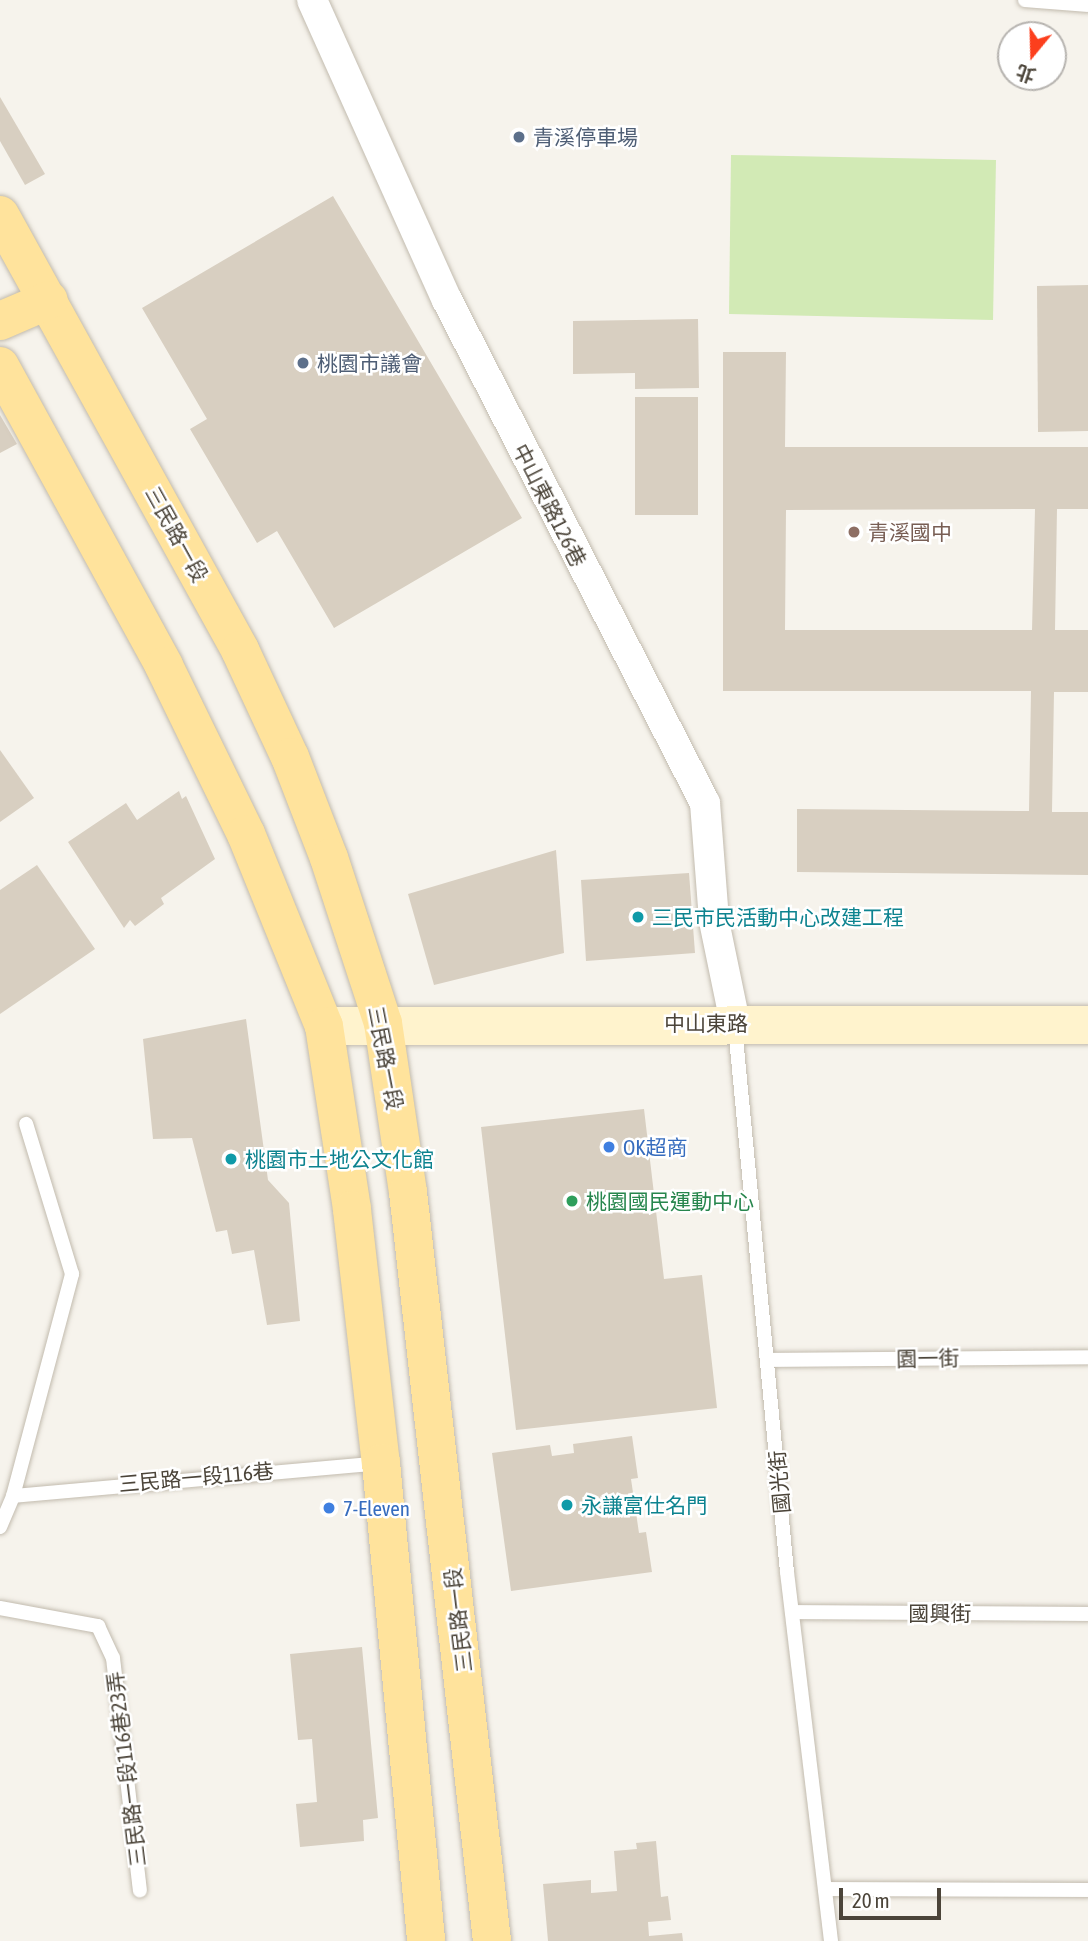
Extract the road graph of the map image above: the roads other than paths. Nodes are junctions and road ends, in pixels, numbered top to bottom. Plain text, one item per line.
1 (312, 0) edge
2 (1025, 0) edge
3 (1088, 5) edge
4 (0, 215) edge
5 (49, 300) junction
6 (0, 321) edge
7 (0, 366) edge
8 (735, 1022) junction
9 (383, 1023) junction
10 (1088, 1025) edge
11 (324, 1026) junction
12 (26, 1124) dead end
13 (1088, 1357) edge
14 (768, 1360) junction
15 (381, 1463) junction
16 (13, 1496) junction
17 (0, 1527) edge
18 (0, 1608) edge
19 (792, 1612) junction
20 (1088, 1614) edge
21 (825, 1889) junction
22 (140, 1890) dead end
23 (1088, 1890) edge
24 (426, 1941) edge
25 (492, 1941) edge
26 (831, 1941) edge

1 - 8 street, 中山東路126巷
2 - 3 lane
4 - 5 main road, 三民路一段
5 - 6 main road
5 - 9 main road, 三民路一段
7 - 11 main road
8 - 9 street, 中山東路
8 - 10 street, 中山東路
8 - 14 lane, 國光街
9 - 11 street, 中山東路
9 - 25 main road, 三民路一段
11 - 15 main road
12 - 16 lane
13 - 14 lane, 園一街
14 - 19 lane, 國光街
15 - 16 lane, 三民路一段116巷
15 - 24 main road
16 - 17 lane
18 - 22 lane, 三民路一段116巷23弄
19 - 20 lane, 國興街
19 - 21 lane, 國光街
21 - 23 lane
21 - 26 lane, 國光街

